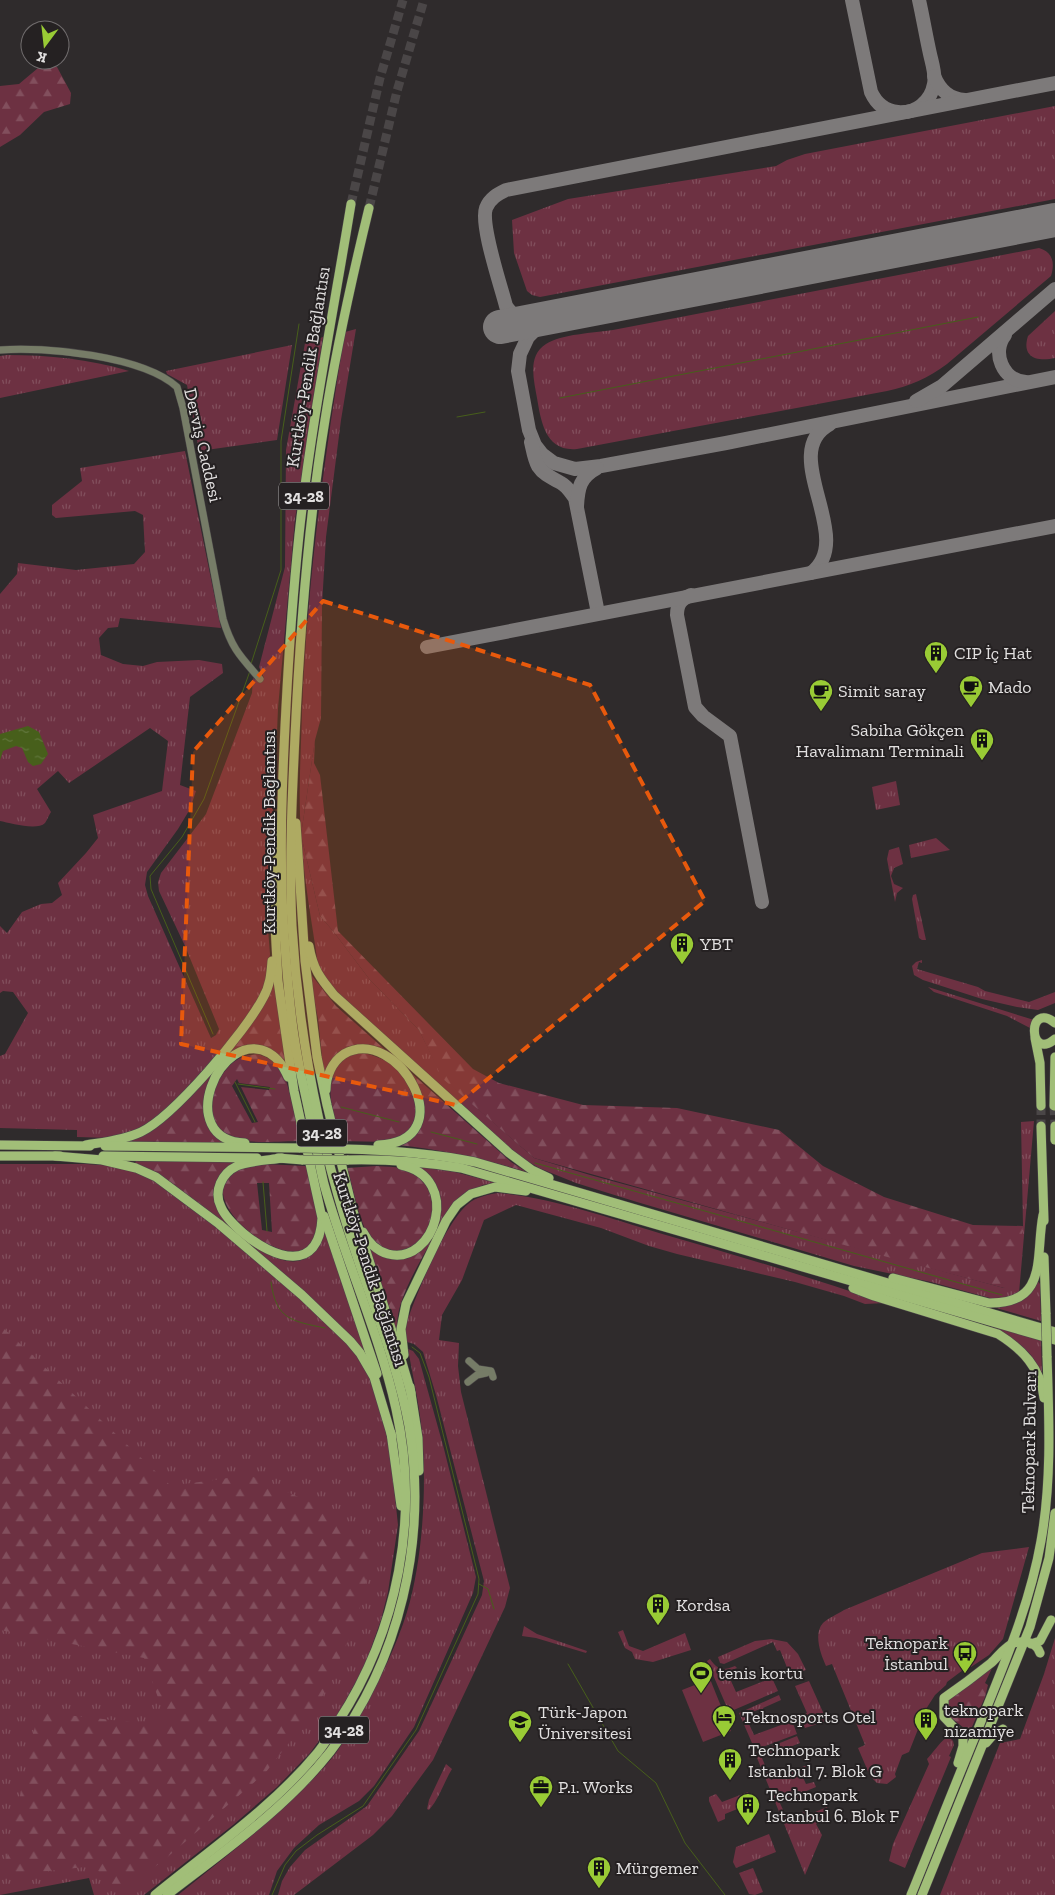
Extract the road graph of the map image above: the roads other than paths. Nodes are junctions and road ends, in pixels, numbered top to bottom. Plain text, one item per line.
1 (351, 204) tunnel mouth
2 (369, 208) tunnel mouth
3 (0, 350) edge
4 (258, 676) dead end
5 (294, 754) junction
6 (281, 790) junction
7 (302, 913) junction
8 (274, 936) junction
9 (1055, 1022) edge
10 (1035, 1038) junction
11 (1055, 1039) edge
12 (1055, 1057) edge
13 (294, 1090) junction
14 (327, 1106) junction
15 (1041, 1106) tunnel mouth
16 (1054, 1106) edge
17 (1041, 1126) tunnel mouth
18 (1055, 1126) edge
19 (1055, 1140) edge
20 (0, 1144) edge
21 (86, 1146) junction
22 (284, 1148) junction
23 (344, 1149) junction
24 (0, 1156) edge
25 (55, 1156) junction
26 (282, 1158) junction
27 (380, 1159) junction
28 (318, 1195) junction
29 (573, 1195) junction
30 (353, 1212) junction
31 (1043, 1215) junction
32 (816, 1261) junction
33 (818, 1273) junction
34 (1055, 1332) edge
35 (1055, 1340) edge
36 (469, 1361) dead end
37 (468, 1382) dead end
38 (411, 1393) junction
39 (392, 1437) junction
40 (1049, 1445) junction
41 (415, 1501) junction
42 (1055, 1513) edge
43 (404, 1526) junction
44 (1054, 1531) edge
45 (1051, 1620) dead end
46 (1028, 1642) junction
47 (1013, 1643) junction
48 (1040, 1653) dead end
49 (1003, 1729) dead end
50 (977, 1755) junction
51 (920, 1874) junction
52 (154, 1895) edge
53 (167, 1895) edge
54 (911, 1895) edge
55 (922, 1895) edge

1 - 6 highway, Kurtköy-Pendik Bağlantısı / 34-28
2 - 5 highway, Kurtköy-Pendik Bağlantısı / 34-28
3 - 4 street, Derviş Caddesi
5 - 7 highway
5 - 41 highway, Kurtköy-Pendik Bağlantısı / 34-28
6 - 8 highway
6 - 43 highway, Kurtköy-Pendik Bağlantısı / 34-28
7 - 14 highway
7 - 29 highway
8 - 13 highway
8 - 21 highway
9 - 10 highway
10 - 11 highway
10 - 15 highway
12 - 16 highway
13 - 22 highway
13 - 28 highway
14 - 23 highway
14 - 30 highway
17 - 31 highway
18 - 19 highway
20 - 21 highway
21 - 22 highway
22 - 23 highway, bridge
23 - 29 highway
24 - 25 highway
25 - 26 highway
25 - 39 highway
26 - 27 highway, bridge
26 - 28 highway
27 - 29 highway
27 - 30 highway
28 - 39 highway
29 - 32 highway
29 - 33 highway
29 - 38 highway
30 - 38 highway
31 - 32 highway
31 - 40 highway, Teknopark Bulvarı, bridge
32 - 34 highway
33 - 35 highway
33 - 40 highway
36 - 37 street
38 - 41 highway
39 - 43 highway
40 - 47 highway, Teknopark Bulvarı
41 - 53 highway, Kurtköy-Pendik Bağlantısı / 34-28
42 - 44 highway, Teknopark Bulvarı
43 - 52 highway, Kurtköy-Pendik Bağlantısı / 34-28
44 - 46 highway, Teknopark Bulvarı
45 - 46 highway
46 - 47 highway
46 - 48 highway
46 - 50 highway, Teknopark Bulvarı
47 - 51 highway, Teknopark Bulvarı
47 - 51 highway
49 - 50 highway
50 - 55 highway, Teknopark Bulvarı
51 - 54 highway, Teknopark Bulvarı

